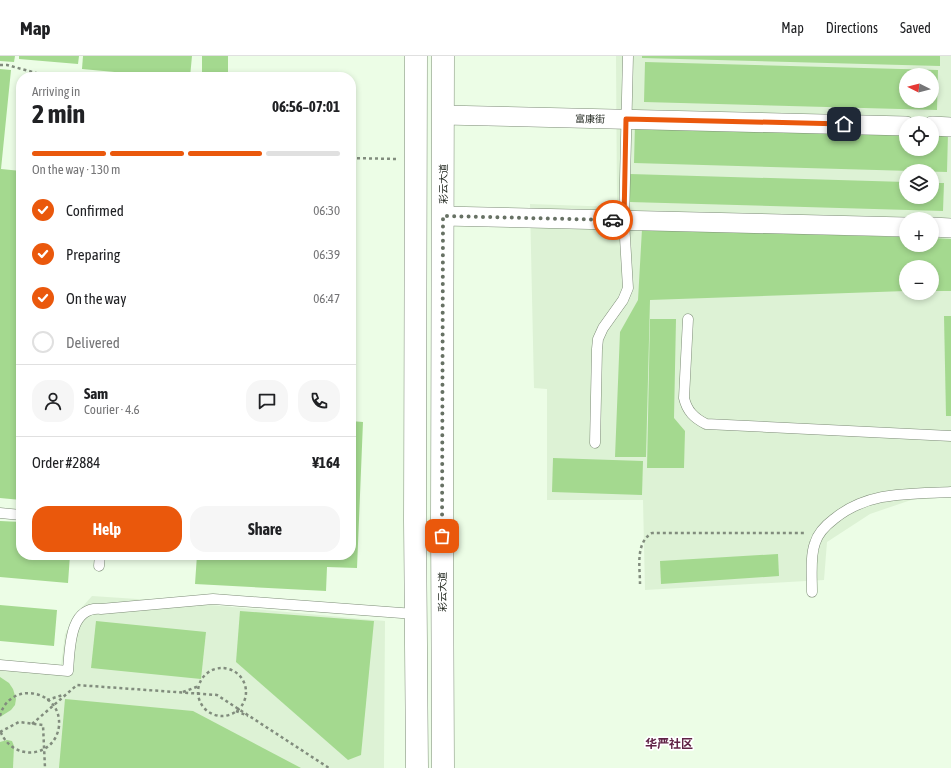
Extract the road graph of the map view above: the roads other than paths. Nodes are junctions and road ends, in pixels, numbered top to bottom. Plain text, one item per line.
1 (416, 56) edge
2 (443, 56) edge
3 (628, 56) edge
4 (443, 115) junction
5 (626, 119) junction
6 (899, 126) edge
7 (939, 126) edge
8 (951, 127) edge
9 (443, 216) junction
10 (624, 220) junction
11 (951, 224) edge
12 (899, 227) edge
13 (939, 227) edge
14 (951, 228) edge
15 (688, 319) dead end
16 (951, 436) edge
17 (595, 443) dead end
18 (951, 492) edge
19 (0, 513) edge
20 (16, 515) edge
21 (100, 560) edge
22 (99, 566) dead end
23 (812, 592) dead end
24 (416, 614) junction
25 (0, 665) edge
26 (416, 768) edge
27 (443, 768) edge

1 - 24 main road
2 - 4 main road, 彩云大道
3 - 5 lane
4 - 5 street, 富康街
4 - 9 main road, 彩云大道
5 - 6 street, 富康街
5 - 10 lane
7 - 8 street
9 - 10 street
9 - 27 main road, 彩云大道
10 - 12 street
10 - 17 lane
11 - 14 lane
13 - 14 street
15 - 16 lane
18 - 23 lane
19 - 20 lane
21 - 22 lane
24 - 25 lane
24 - 26 main road

